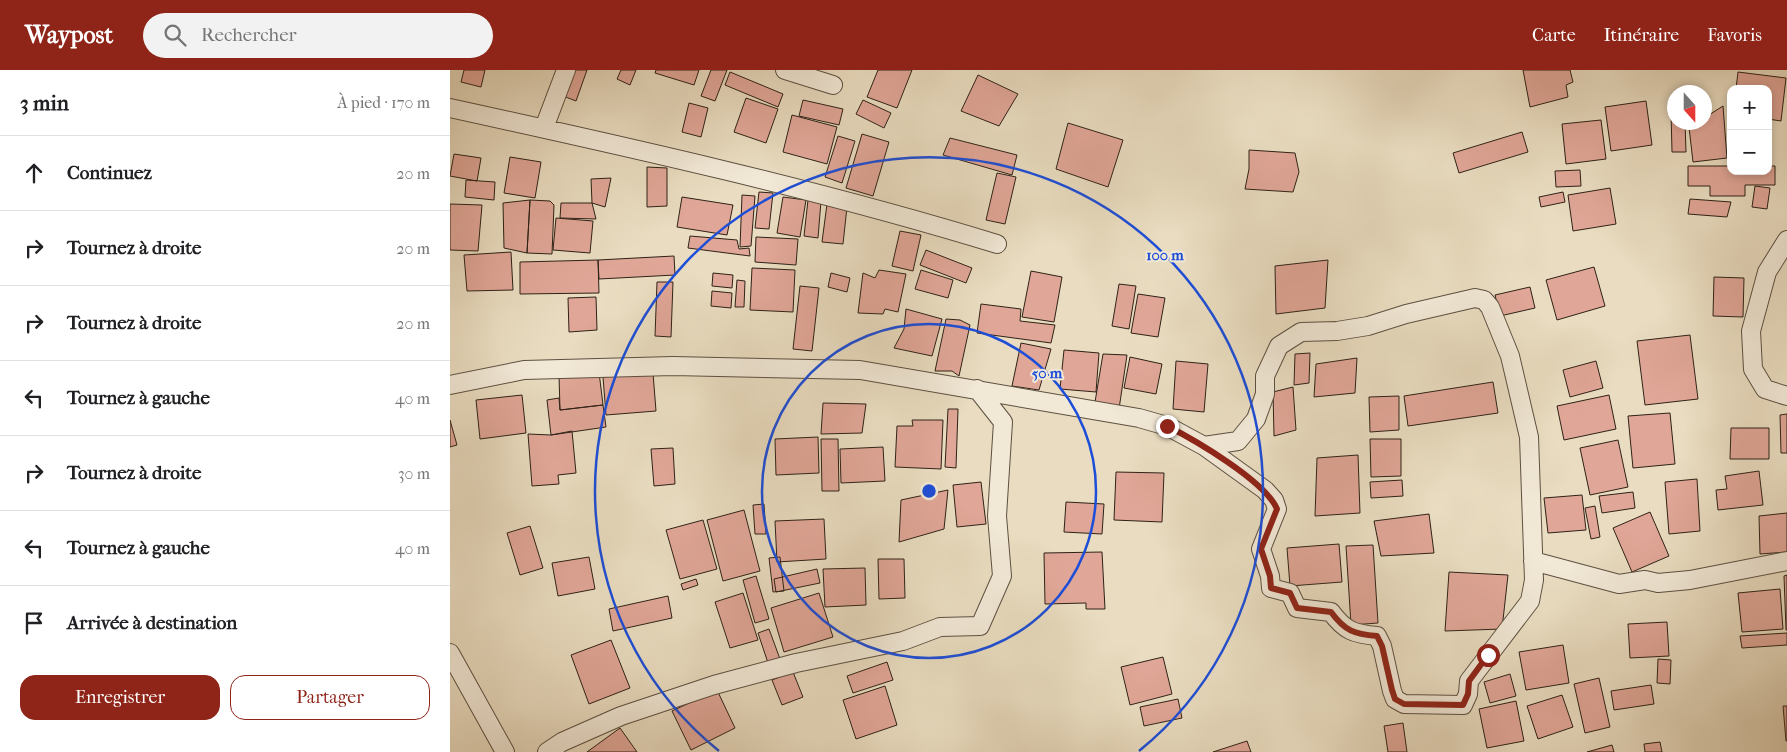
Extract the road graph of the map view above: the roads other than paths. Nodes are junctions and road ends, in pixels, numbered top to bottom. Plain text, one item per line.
1 (566, 70) edge
2 (785, 70) edge
3 (833, 84) dead end
4 (450, 108) edge
5 (544, 128) junction
6 (1787, 240) edge
7 (997, 244) dead end
8 (450, 385) edge
9 (977, 389) junction
10 (1787, 396) edge
11 (1204, 446) junction
12 (1787, 561) edge
13 (1534, 562) junction
14 (450, 653) edge
15 (505, 752) edge
16 (547, 752) edge

1 - 5 street
2 - 3 street
4 - 5 street
5 - 7 street
6 - 10 street
8 - 9 street
9 - 11 street
9 - 16 street
11 - 13 street
11 - 13 street
12 - 13 street
14 - 15 street

